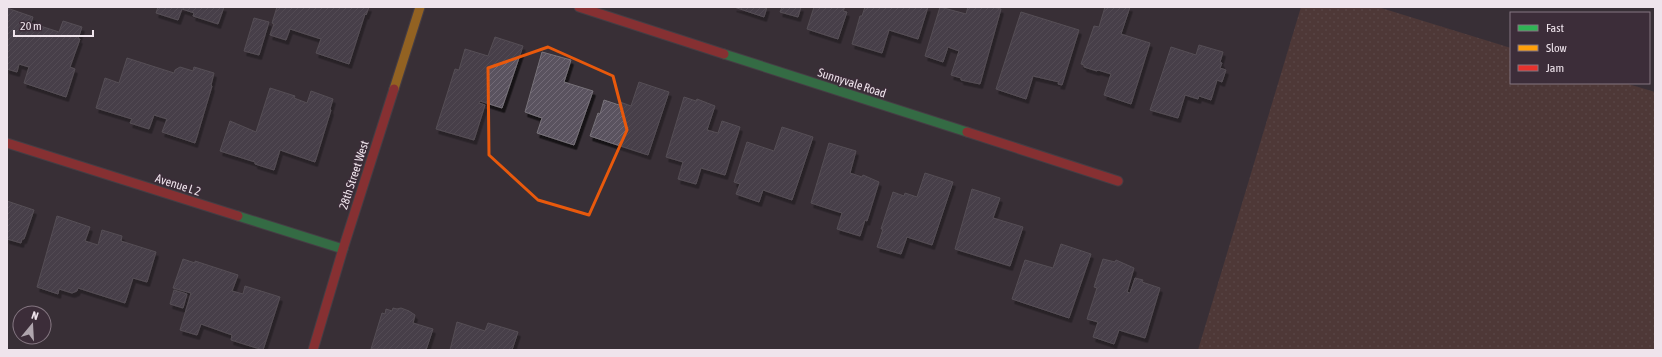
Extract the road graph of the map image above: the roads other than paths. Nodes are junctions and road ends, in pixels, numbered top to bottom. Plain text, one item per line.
1 (420, 7) edge
2 (579, 7) edge
3 (7, 143) edge
4 (1118, 181) dead end
5 (343, 249) junction
6 (313, 350) edge

1 - 5 street, 28th Street West
2 - 4 street, Sunnyvale Road
3 - 5 street, Avenue L 2
5 - 6 street, 28th Street West

